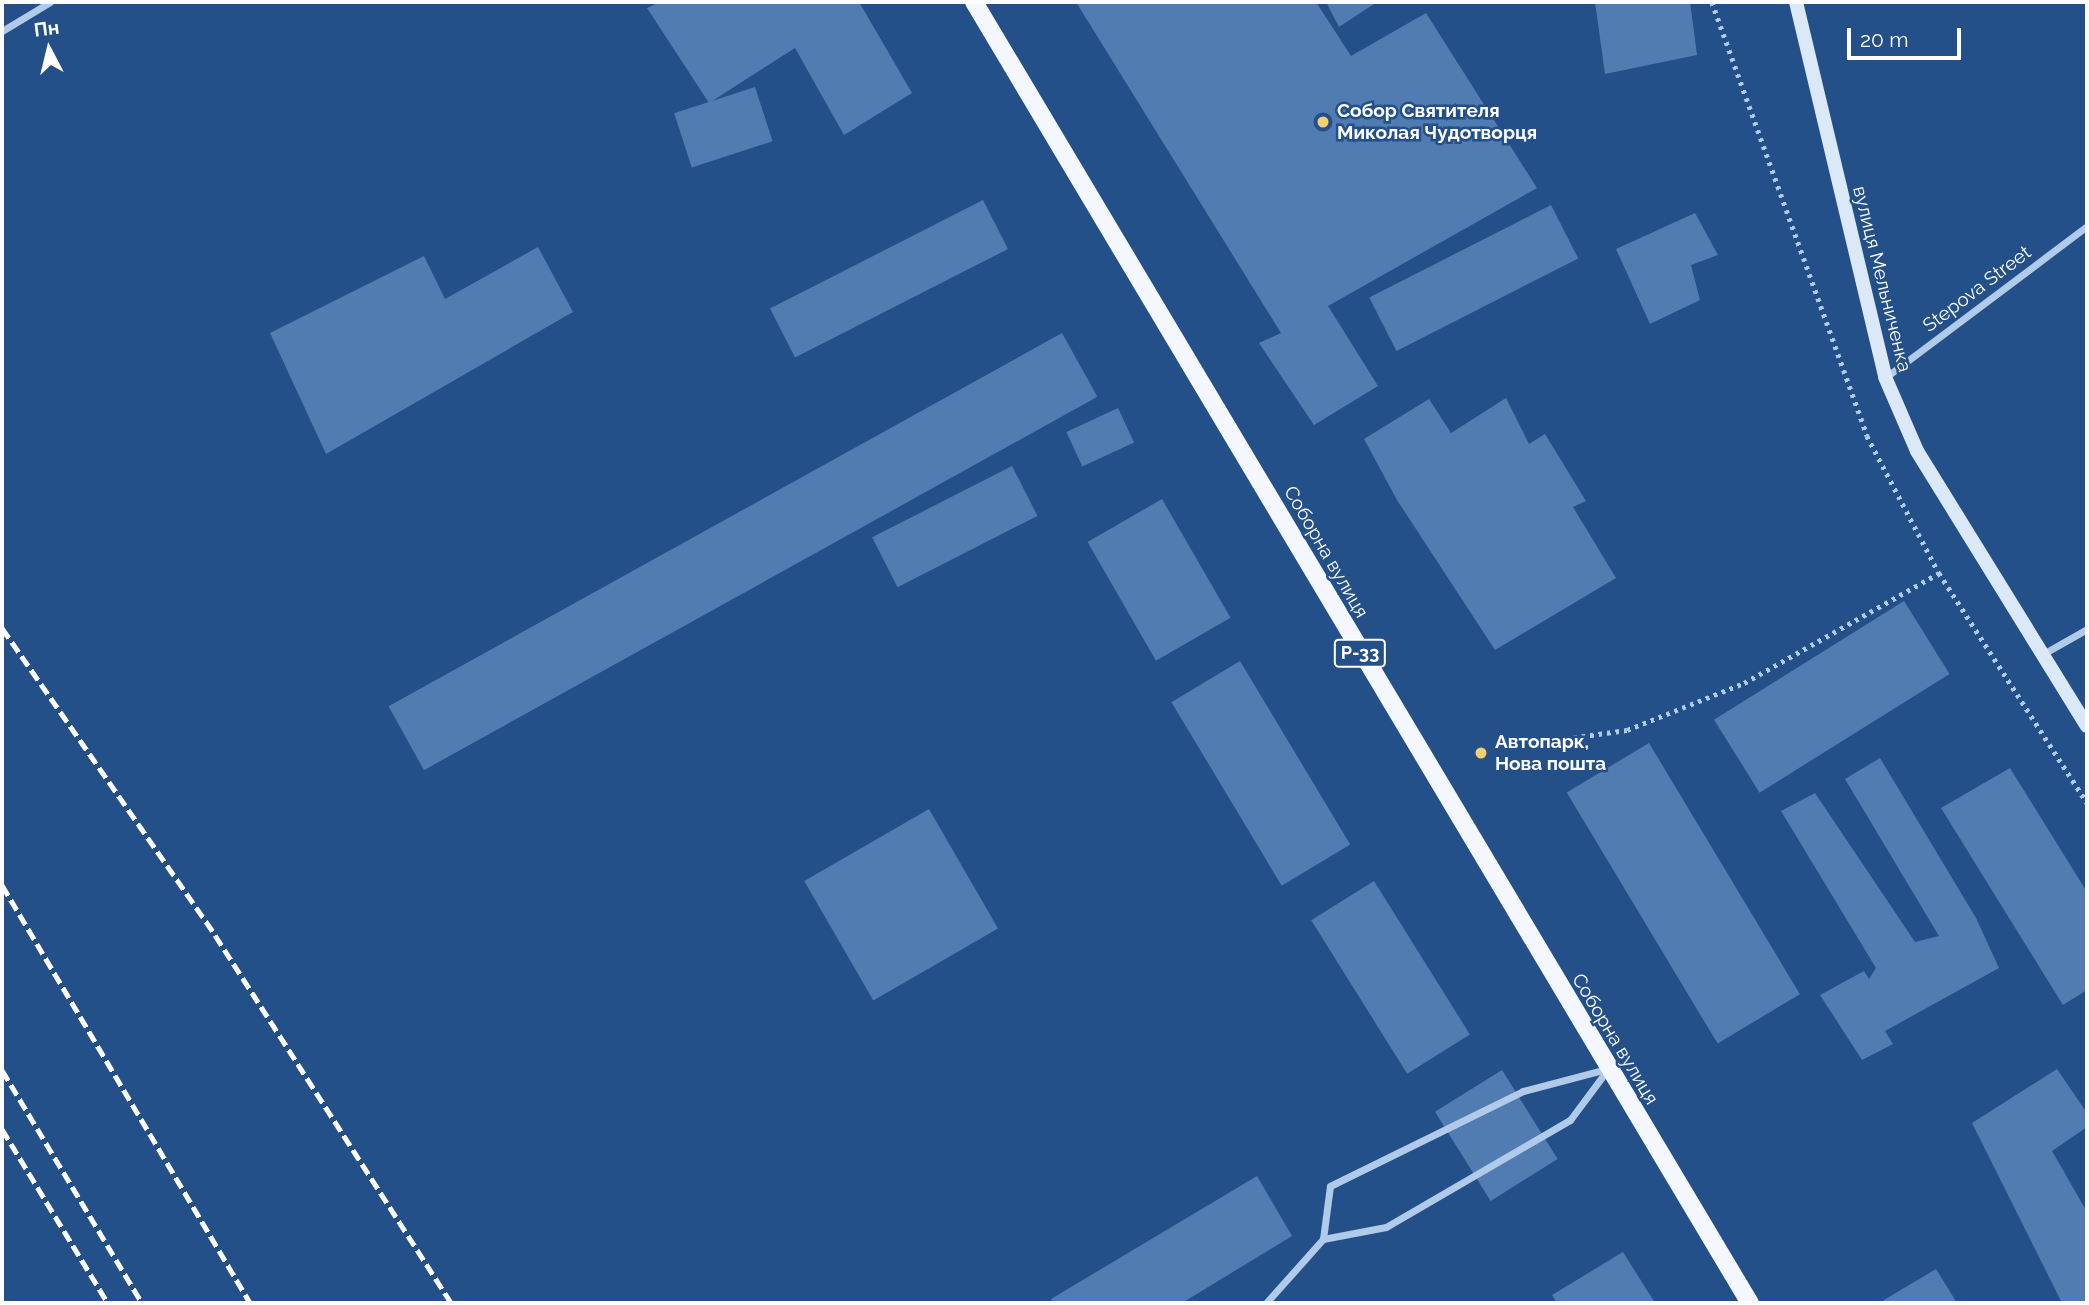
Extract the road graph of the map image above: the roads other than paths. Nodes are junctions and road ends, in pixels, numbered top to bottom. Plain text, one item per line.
1 (50, 2) edge
2 (974, 2) edge
3 (1796, 2) edge
4 (2, 31) edge
5 (2087, 226) edge
6 (1885, 377) junction
7 (2087, 629) edge
8 (2043, 654) junction
9 (2087, 726) edge
10 (1608, 1069) junction
11 (1322, 1239) junction
12 (1266, 1303) edge
13 (1749, 1303) edge

1 - 4 street
2 - 10 main road, Соборна вулиця / Р-33
3 - 6 street, вулиця Мельниченка
5 - 6 street, Stepova Street
6 - 8 street, вулиця Мельниченка
7 - 8 street
8 - 9 street, вулиця Мельниченка
10 - 11 street
10 - 11 street
10 - 13 main road, Соборна вулиця / Р-33
11 - 12 street

